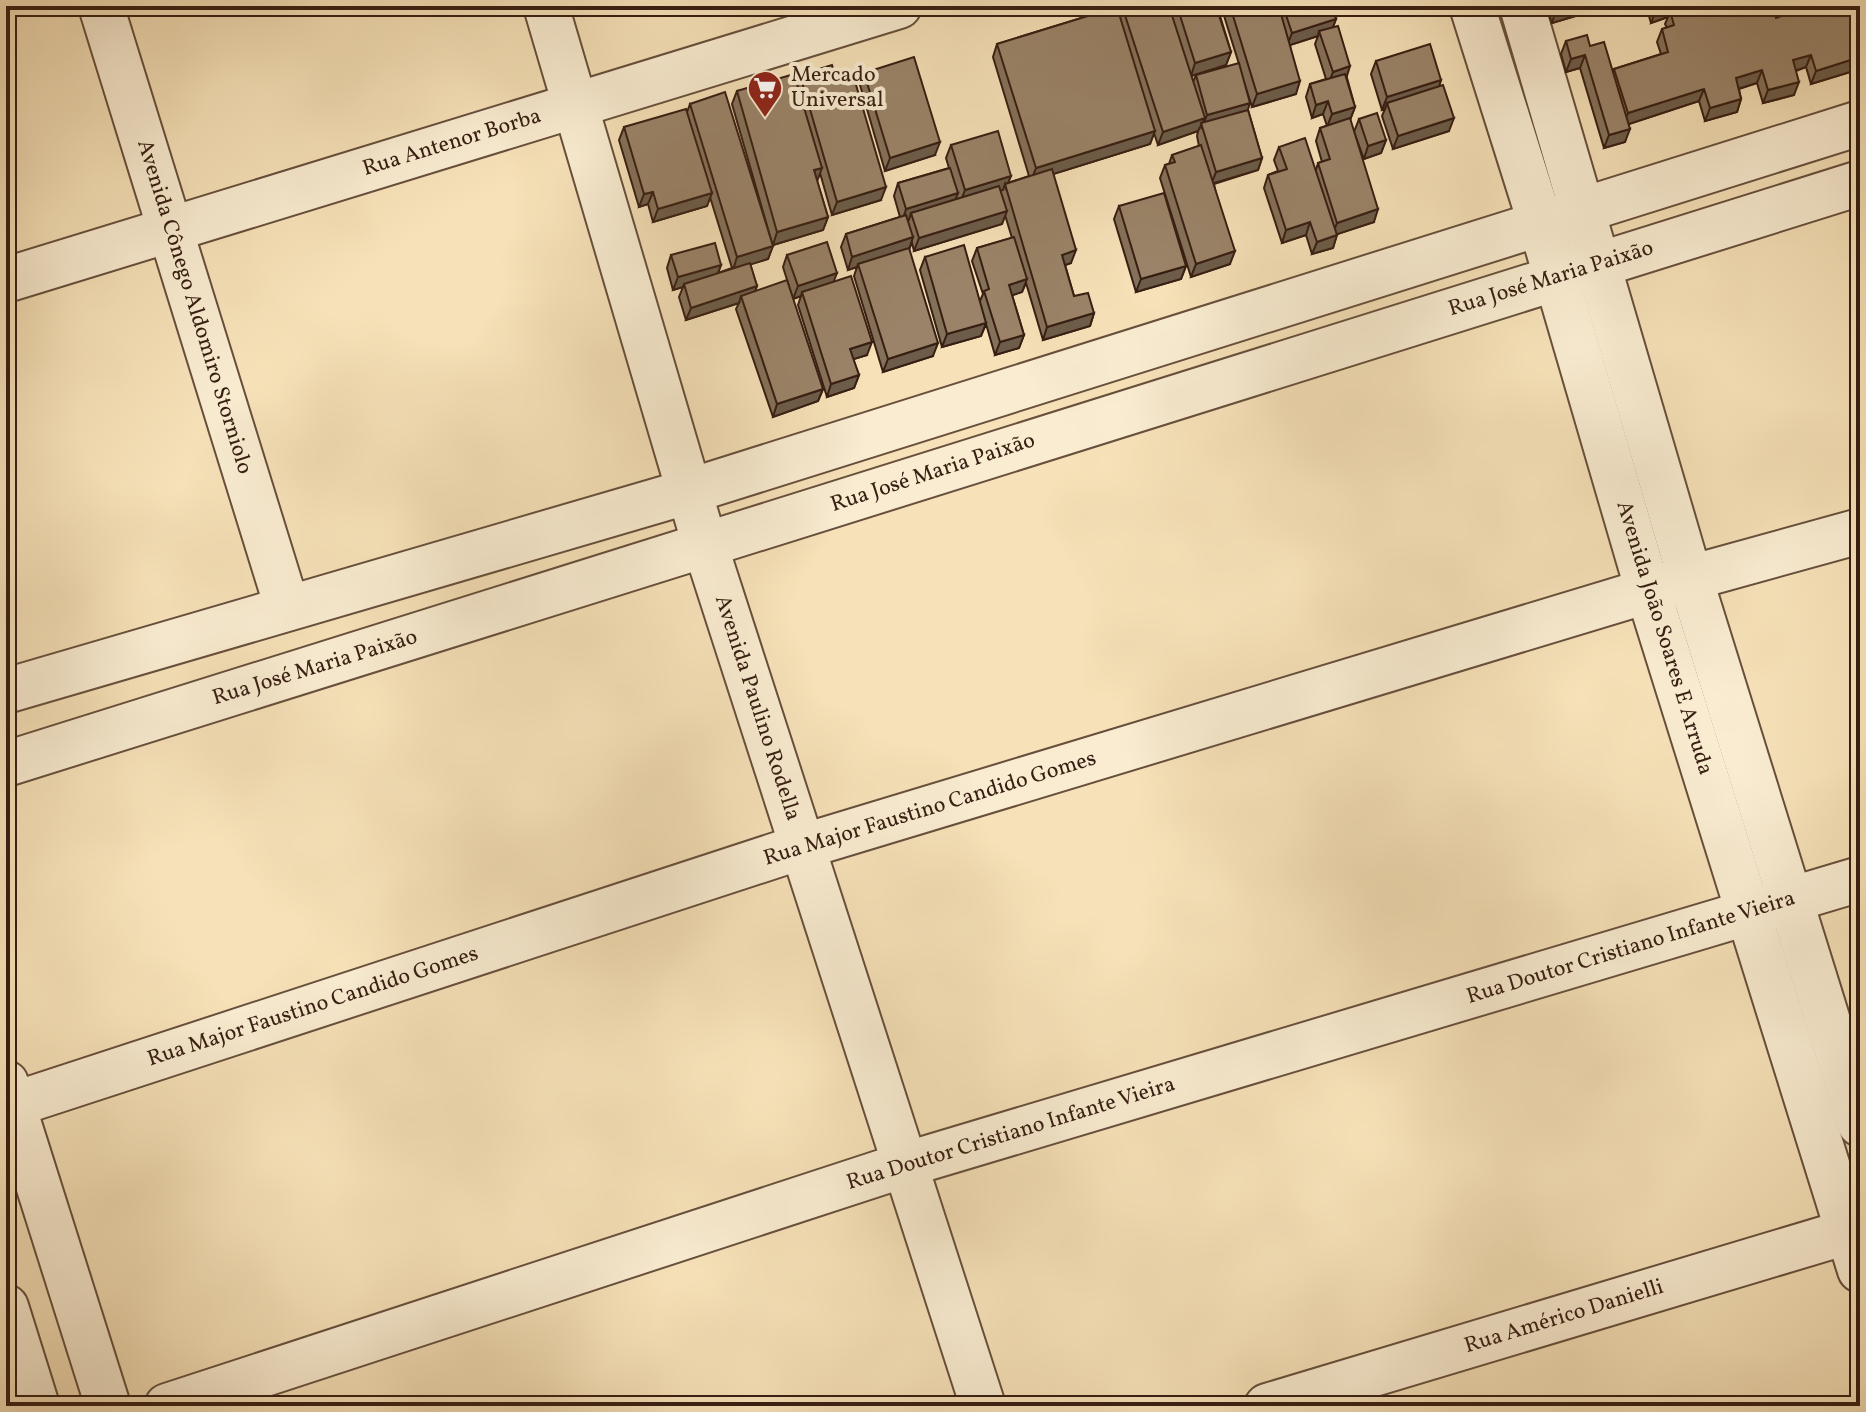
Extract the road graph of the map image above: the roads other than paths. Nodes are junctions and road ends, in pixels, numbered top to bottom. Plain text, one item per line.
1 (101, 6) edge
2 (546, 6) edge
3 (899, 6) edge
4 (1472, 6) edge
5 (1522, 6) edge
6 (577, 106) junction
7 (1860, 123) edge
8 (1860, 183) edge
9 (1585, 211) junction
10 (1541, 225) junction
11 (168, 228) junction
12 (1600, 264) junction
13 (1556, 276) junction
14 (6, 280) edge
15 (690, 491) junction
16 (1860, 531) edge
17 (705, 545) junction
18 (1690, 578) junction
19 (1648, 591) junction
20 (287, 607) junction
21 (6, 691) edge
22 (6, 764) edge
23 (801, 847) junction
24 (1860, 879) edge
25 (1770, 906) junction
26 (8, 1098) edge
27 (1860, 1124) edge
28 (904, 1165) junction
29 (1856, 1243) edge
30 (6, 1307) edge
31 (37, 1406) edge
32 (108, 1406) edge
33 (167, 1406) edge
34 (983, 1406) edge
35 (1267, 1406) edge

1 - 11 street, Avenida Cônego Aldomiro Storniolo
2 - 6 street, Avenida Paulino Rodella
3 - 6 street, Rua Antenor Borba
4 - 10 street, Avenida João Soares E Arruda
5 - 9 street, Avenida João Soares E Arruda
6 - 11 street, Rua Antenor Borba
6 - 15 street, Avenida Paulino Rodella
7 - 9 street
8 - 12 street, Rua José Maria Paixão
9 - 10 street
9 - 12 street, Avenida João Soares E Arruda
10 - 13 street, Avenida João Soares E Arruda
10 - 15 street
11 - 14 street, Rua Antenor Borba
11 - 20 street, Avenida Cônego Aldomiro Storniolo
12 - 13 street, Rua José Maria Paixão
12 - 18 street, Avenida João Soares E Arruda
13 - 17 street, Rua José Maria Paixão
13 - 19 street, Avenida João Soares E Arruda
15 - 17 street, Avenida Paulino Rodella
15 - 20 street
16 - 18 street, Rua Major Faustino Candido Gomes
17 - 22 street, Rua José Maria Paixão
17 - 23 street, Avenida Paulino Rodella
18 - 19 street, Rua Major Faustino Candido Gomes
18 - 25 street, Avenida João Soares E Arruda
19 - 23 street, Rua Major Faustino Candido Gomes
19 - 25 street, Avenida João Soares E Arruda
20 - 21 street
23 - 26 street, Rua Major Faustino Candido Gomes
23 - 28 street, Avenida Paulino Rodella
24 - 25 street, Rua Doutor Cristiano Infante Vieira
25 - 27 street, Avenida João Soares E Arruda
25 - 28 street, Rua Doutor Cristiano Infante Vieira
25 - 29 street, Avenida João Soares E Arruda
26 - 32 street
28 - 33 street, Rua Doutor Cristiano Infante Vieira
28 - 34 street, Avenida Paulino Rodella
29 - 35 street, Rua Américo Danielli
30 - 31 street

